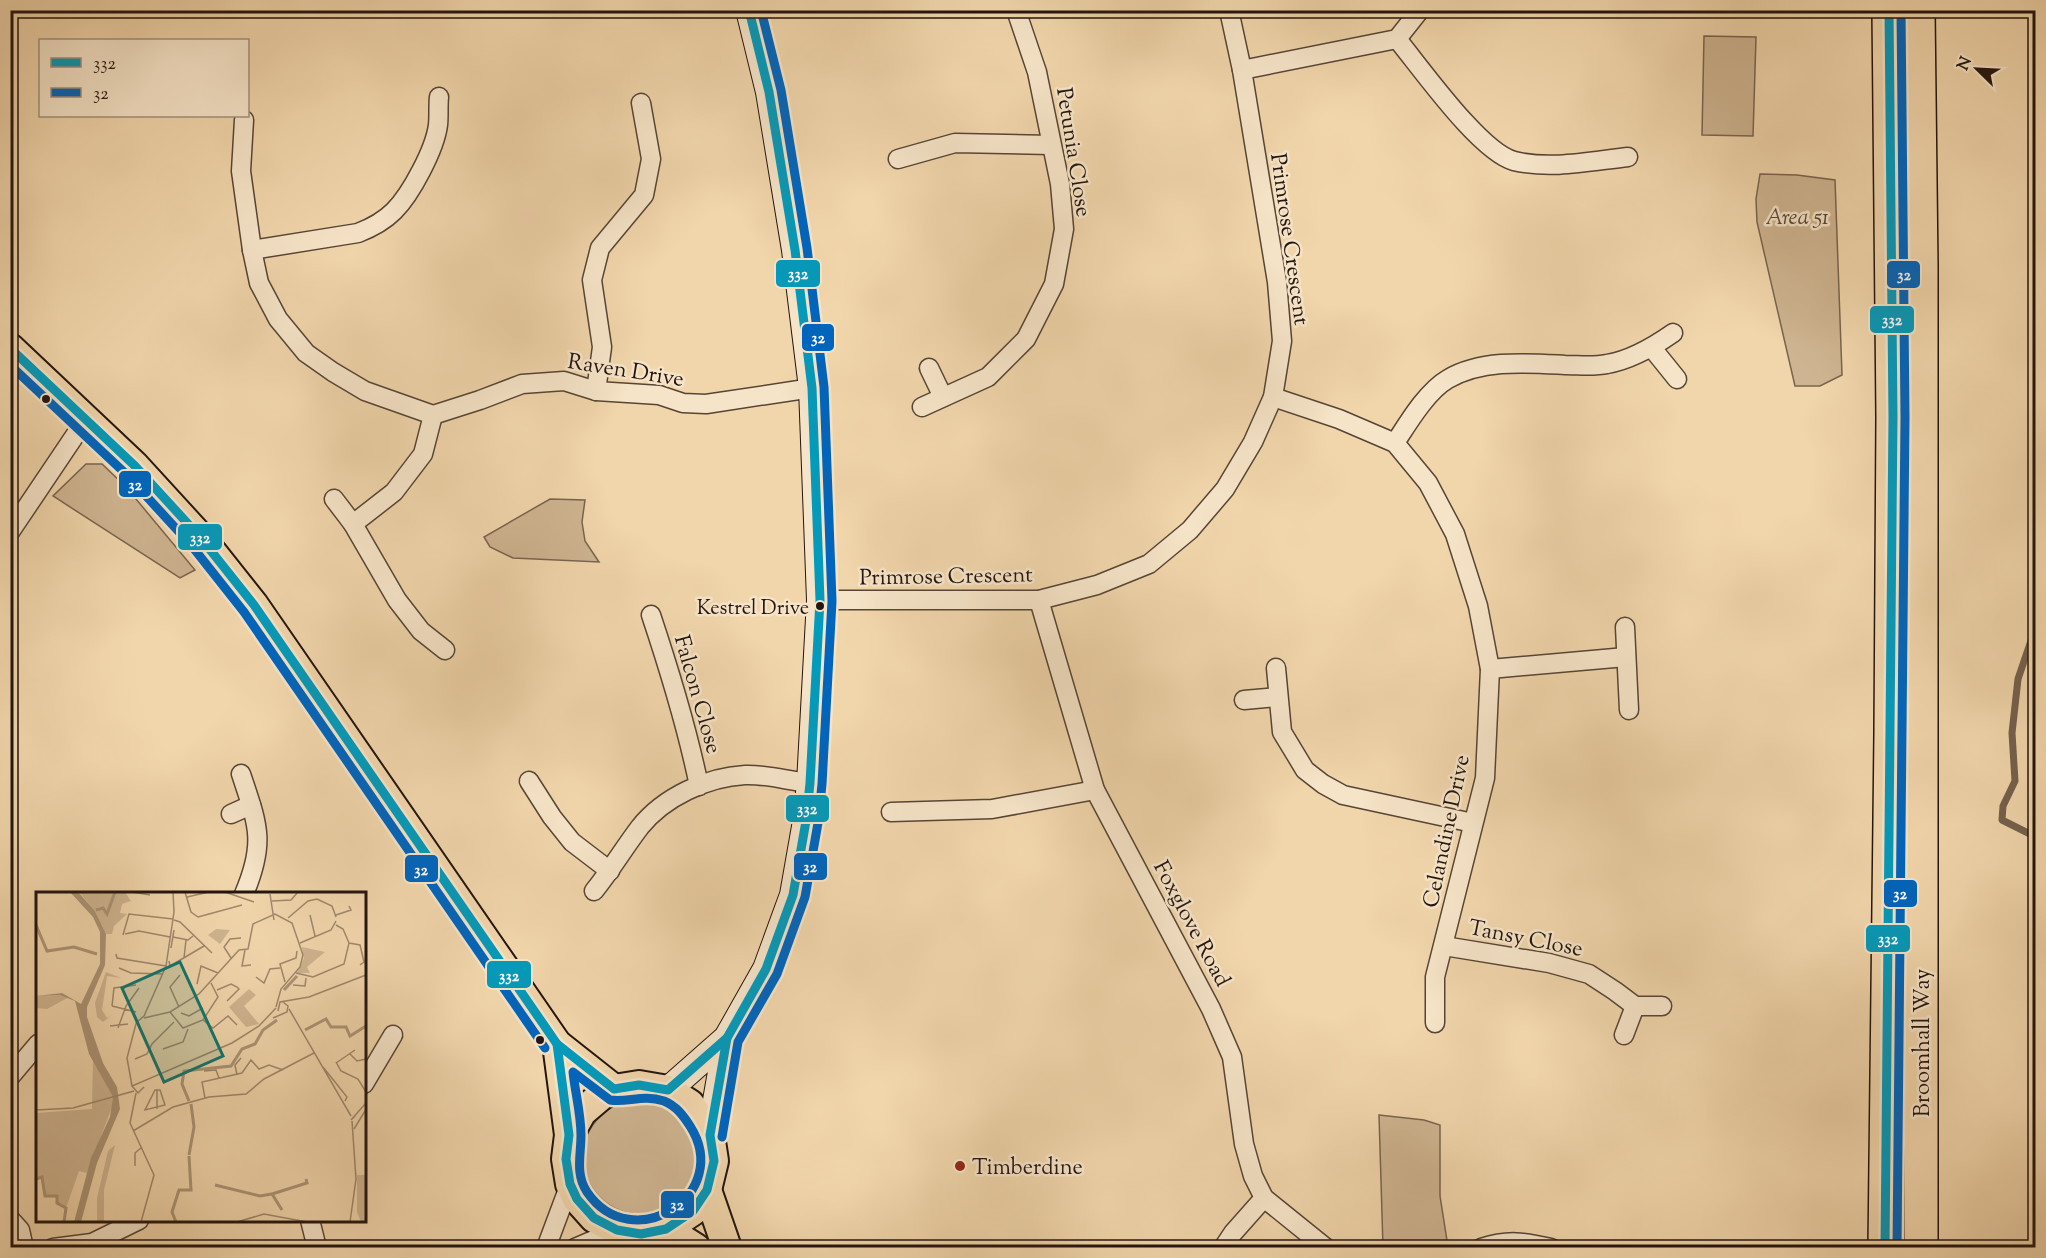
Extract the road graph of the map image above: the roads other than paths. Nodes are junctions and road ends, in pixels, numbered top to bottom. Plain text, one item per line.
1 (749, 10) edge
2 (1016, 10) edge
3 (1229, 10) edge
4 (1420, 10) edge
5 (1889, 10) edge
6 (1918, 10) edge
7 (1397, 39) junction
8 (1242, 70) junction
9 (439, 97) dead end
10 (641, 103) dead end
11 (244, 120) dead end
12 (1051, 145) junction
13 (1628, 157) dead end
14 (898, 159) dead end
15 (252, 250) junction
16 (1673, 333) dead end
17 (10, 348) edge
18 (1652, 348) junction
19 (928, 368) dead end
20 (1677, 379) dead end
21 (812, 388) junction
22 (596, 391) junction
23 (944, 397) junction
24 (1273, 397) junction
25 (922, 407) dead end
26 (433, 415) junction
27 (86, 418) junction
28 (1395, 443) junction
29 (334, 499) dead end
30 (353, 524) junction
31 (10, 532) edge
32 (820, 600) junction
33 (1039, 600) junction
34 (651, 615) dead end
35 (1625, 627) dead end
36 (445, 650) dead end
37 (1626, 657) junction
38 (1276, 668) dead end
39 (1490, 669) junction
40 (1278, 697) junction
41 (1244, 700) dead end
42 (1629, 710) dead end
43 (241, 774) dead end
44 (530, 781) dead end
45 (810, 783) junction
46 (699, 786) junction
47 (1095, 790) junction
48 (251, 805) junction
49 (891, 812) dead end
50 (231, 814) dead end
51 (1473, 823) junction
52 (610, 871) junction
53 (594, 891) dead end
54 (245, 892) edge
55 (1444, 946) junction
56 (1635, 1006) junction
57 (1662, 1006) dead end
58 (1435, 1023) dead end
59 (393, 1035) dead end
60 (1624, 1035) dead end
61 (727, 1038) junction
62 (557, 1044) junction
63 (36, 1046) edge
64 (10, 1077) edge
65 (366, 1081) edge
66 (614, 1089) junction
67 (668, 1090) junction
68 (569, 1135) junction
69 (710, 1136) junction
70 (570, 1184) junction
71 (708, 1190) junction
72 (1264, 1198) junction
73 (10, 1219) edge
74 (136, 1222) edge
75 (310, 1222) edge
76 (666, 1229) junction
77 (617, 1230) junction
78 (24, 1248) edge
79 (53, 1248) edge
80 (318, 1248) edge
81 (546, 1248) edge
82 (575, 1248) edge
83 (696, 1248) edge
84 (727, 1248) edge
85 (1223, 1248) edge
86 (1326, 1248) edge
87 (1481, 1248) edge
88 (1551, 1248) edge
89 (1885, 1248) edge
90 (1921, 1248) edge

1 - 21 street
2 - 12 street, Petunia Close
3 - 8 street, Primrose Crescent
4 - 7 street
5 - 89 highway, Broomhall Way
6 - 90 highway, Broomhall Way
7 - 8 street
7 - 13 street
8 - 24 street, Primrose Crescent
9 - 15 street
10 - 22 street
11 - 15 street
12 - 14 street
12 - 23 street, Petunia Close
15 - 26 street
16 - 18 street
17 - 27 main road
18 - 20 street
18 - 28 street
19 - 23 street
21 - 22 street, Raven Drive
21 - 32 street
22 - 26 street, Raven Drive
23 - 25 street, Petunia Close
24 - 28 street, Celandine Drive
24 - 33 street, Primrose Crescent
26 - 30 street
27 - 31 street
27 - 62 main road
28 - 39 street, Celandine Drive
29 - 30 street
30 - 36 street
32 - 33 street, Primrose Crescent
32 - 45 street
33 - 47 street, Foxglove Road
34 - 46 street, Falcon Close
35 - 37 street
37 - 39 street
37 - 42 street
38 - 40 street
39 - 51 street, Celandine Drive
40 - 41 street
40 - 51 street
43 - 48 street
44 - 52 street
45 - 46 street
45 - 61 street
46 - 52 street
47 - 49 street
47 - 72 street, Foxglove Road
48 - 50 street
48 - 54 street
51 - 55 street, Celandine Drive
52 - 53 street
55 - 56 street, Tansy Close
55 - 58 street, Celandine Drive
56 - 57 street
56 - 60 street
59 - 65 street
61 - 67 street
61 - 69 street
62 - 66 main road
62 - 68 main road
63 - 64 street
66 - 67 main road
66 - 68 main road
67 - 69 main road
68 - 70 main road
69 - 71 main road
70 - 77 main road
70 - 81 street
71 - 76 main road
71 - 84 main road
72 - 85 street
72 - 86 street, Foxglove Road
73 - 78 street
74 - 79 street
75 - 80 street
76 - 77 main road
76 - 83 main road
77 - 82 street
87 - 88 street

